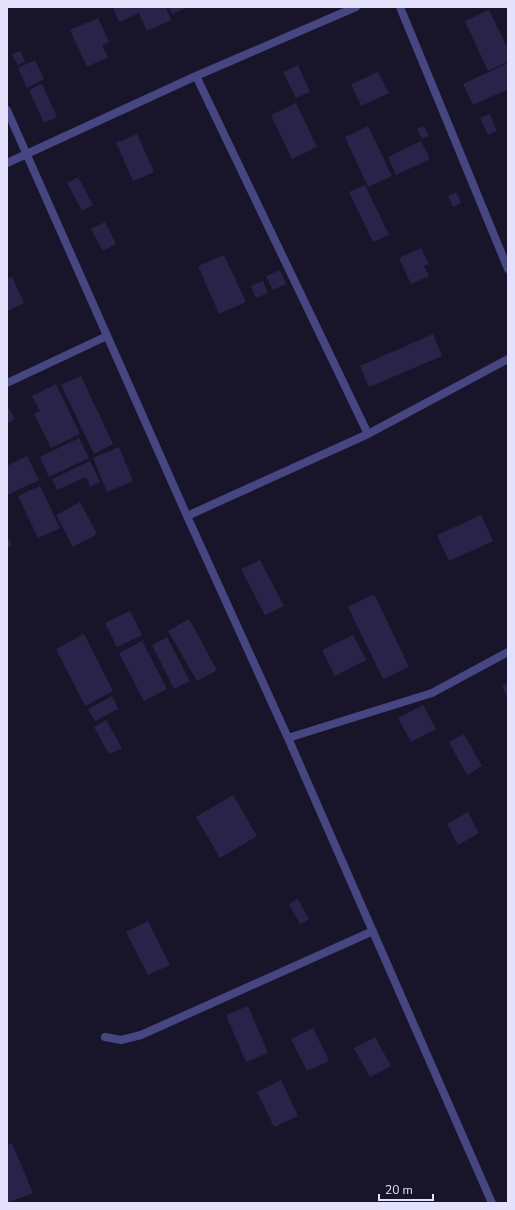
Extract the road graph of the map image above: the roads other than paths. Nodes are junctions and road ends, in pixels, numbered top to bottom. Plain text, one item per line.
1 (356, 7) edge
2 (400, 7) edge
3 (196, 76) junction
4 (7, 110) edge
5 (26, 155) junction
6 (7, 163) edge
7 (508, 269) edge
8 (107, 336) junction
9 (508, 359) edge
10 (7, 383) edge
11 (368, 434) junction
12 (187, 516) junction
13 (508, 652) edge
14 (288, 738) junction
15 (374, 931) junction
16 (106, 1037) dead end
17 (492, 1203) edge

1 - 3 street
2 - 7 street
3 - 5 street
3 - 11 street
4 - 5 street
5 - 6 street
5 - 8 street
8 - 10 street
8 - 12 street
9 - 11 street
11 - 12 street
12 - 14 street
13 - 14 street
14 - 15 street
15 - 16 street
15 - 17 street

